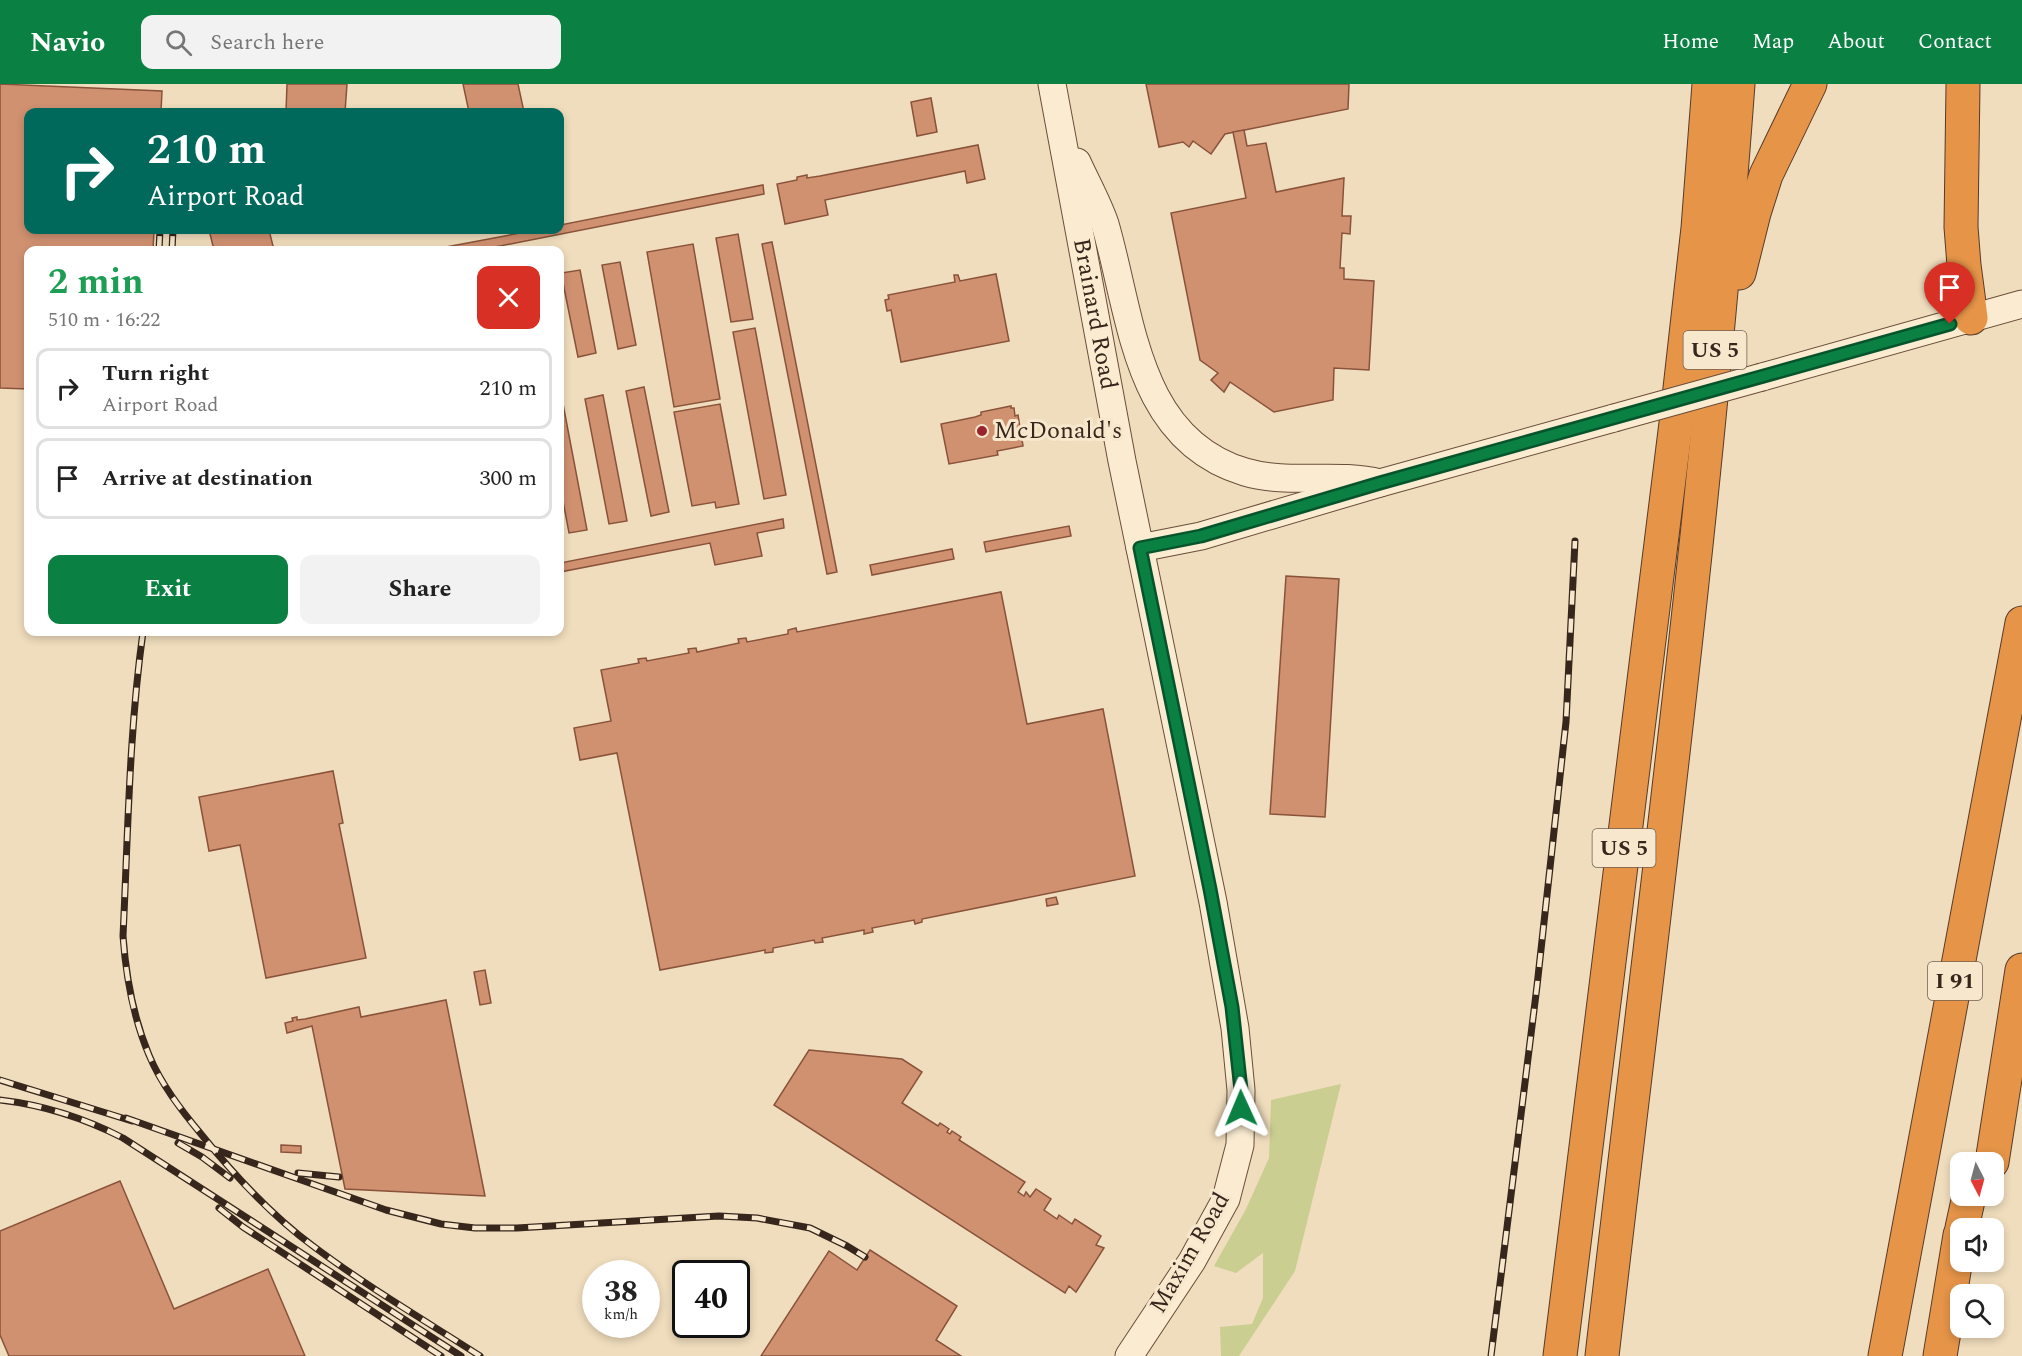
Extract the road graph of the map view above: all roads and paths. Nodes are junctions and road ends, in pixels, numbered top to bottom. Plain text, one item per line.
1 (1052, 84) edge
2 (1687, 84) edge
3 (1709, 84) edge
4 (1738, 84) edge
5 (1810, 84) edge
6 (1963, 84) edge
7 (1059, 125) junction
8 (2022, 304) edge
9 (1971, 318) junction
10 (1686, 340) junction
11 (1380, 483) junction
12 (1140, 548) junction
13 (1688, 615) junction
14 (2022, 623) edge
15 (2022, 969) edge
16 (2007, 1064) junction
17 (1240, 1145) joint
18 (1982, 1152) edge
19 (1994, 1152) edge
20 (1954, 1272) edge
21 (1965, 1338) edge
22 (1887, 1350) edge
23 (1128, 1356) edge
24 (1560, 1356) edge
25 (1602, 1356) edge
26 (1940, 1356) edge
27 (1962, 1356) edge

1 - 7 main road, Brainard Road
2 - 10 highway
3 - 10 highway, US 5
4 - 13 highway, US 5
5 - 13 highway
6 - 9 highway
7 - 11 main road
7 - 12 main road, Brainard Road
8 - 9 main road
9 - 11 main road, bridge
10 - 24 highway, US 5
11 - 12 main road
12 - 17 main road, Brainard Road
13 - 25 highway, US 5
14 - 22 highway, I 91
15 - 16 highway, I 91
16 - 18 highway
16 - 19 highway, I 91
17 - 23 main road, Maxim Road
20 - 26 highway
21 - 27 highway

